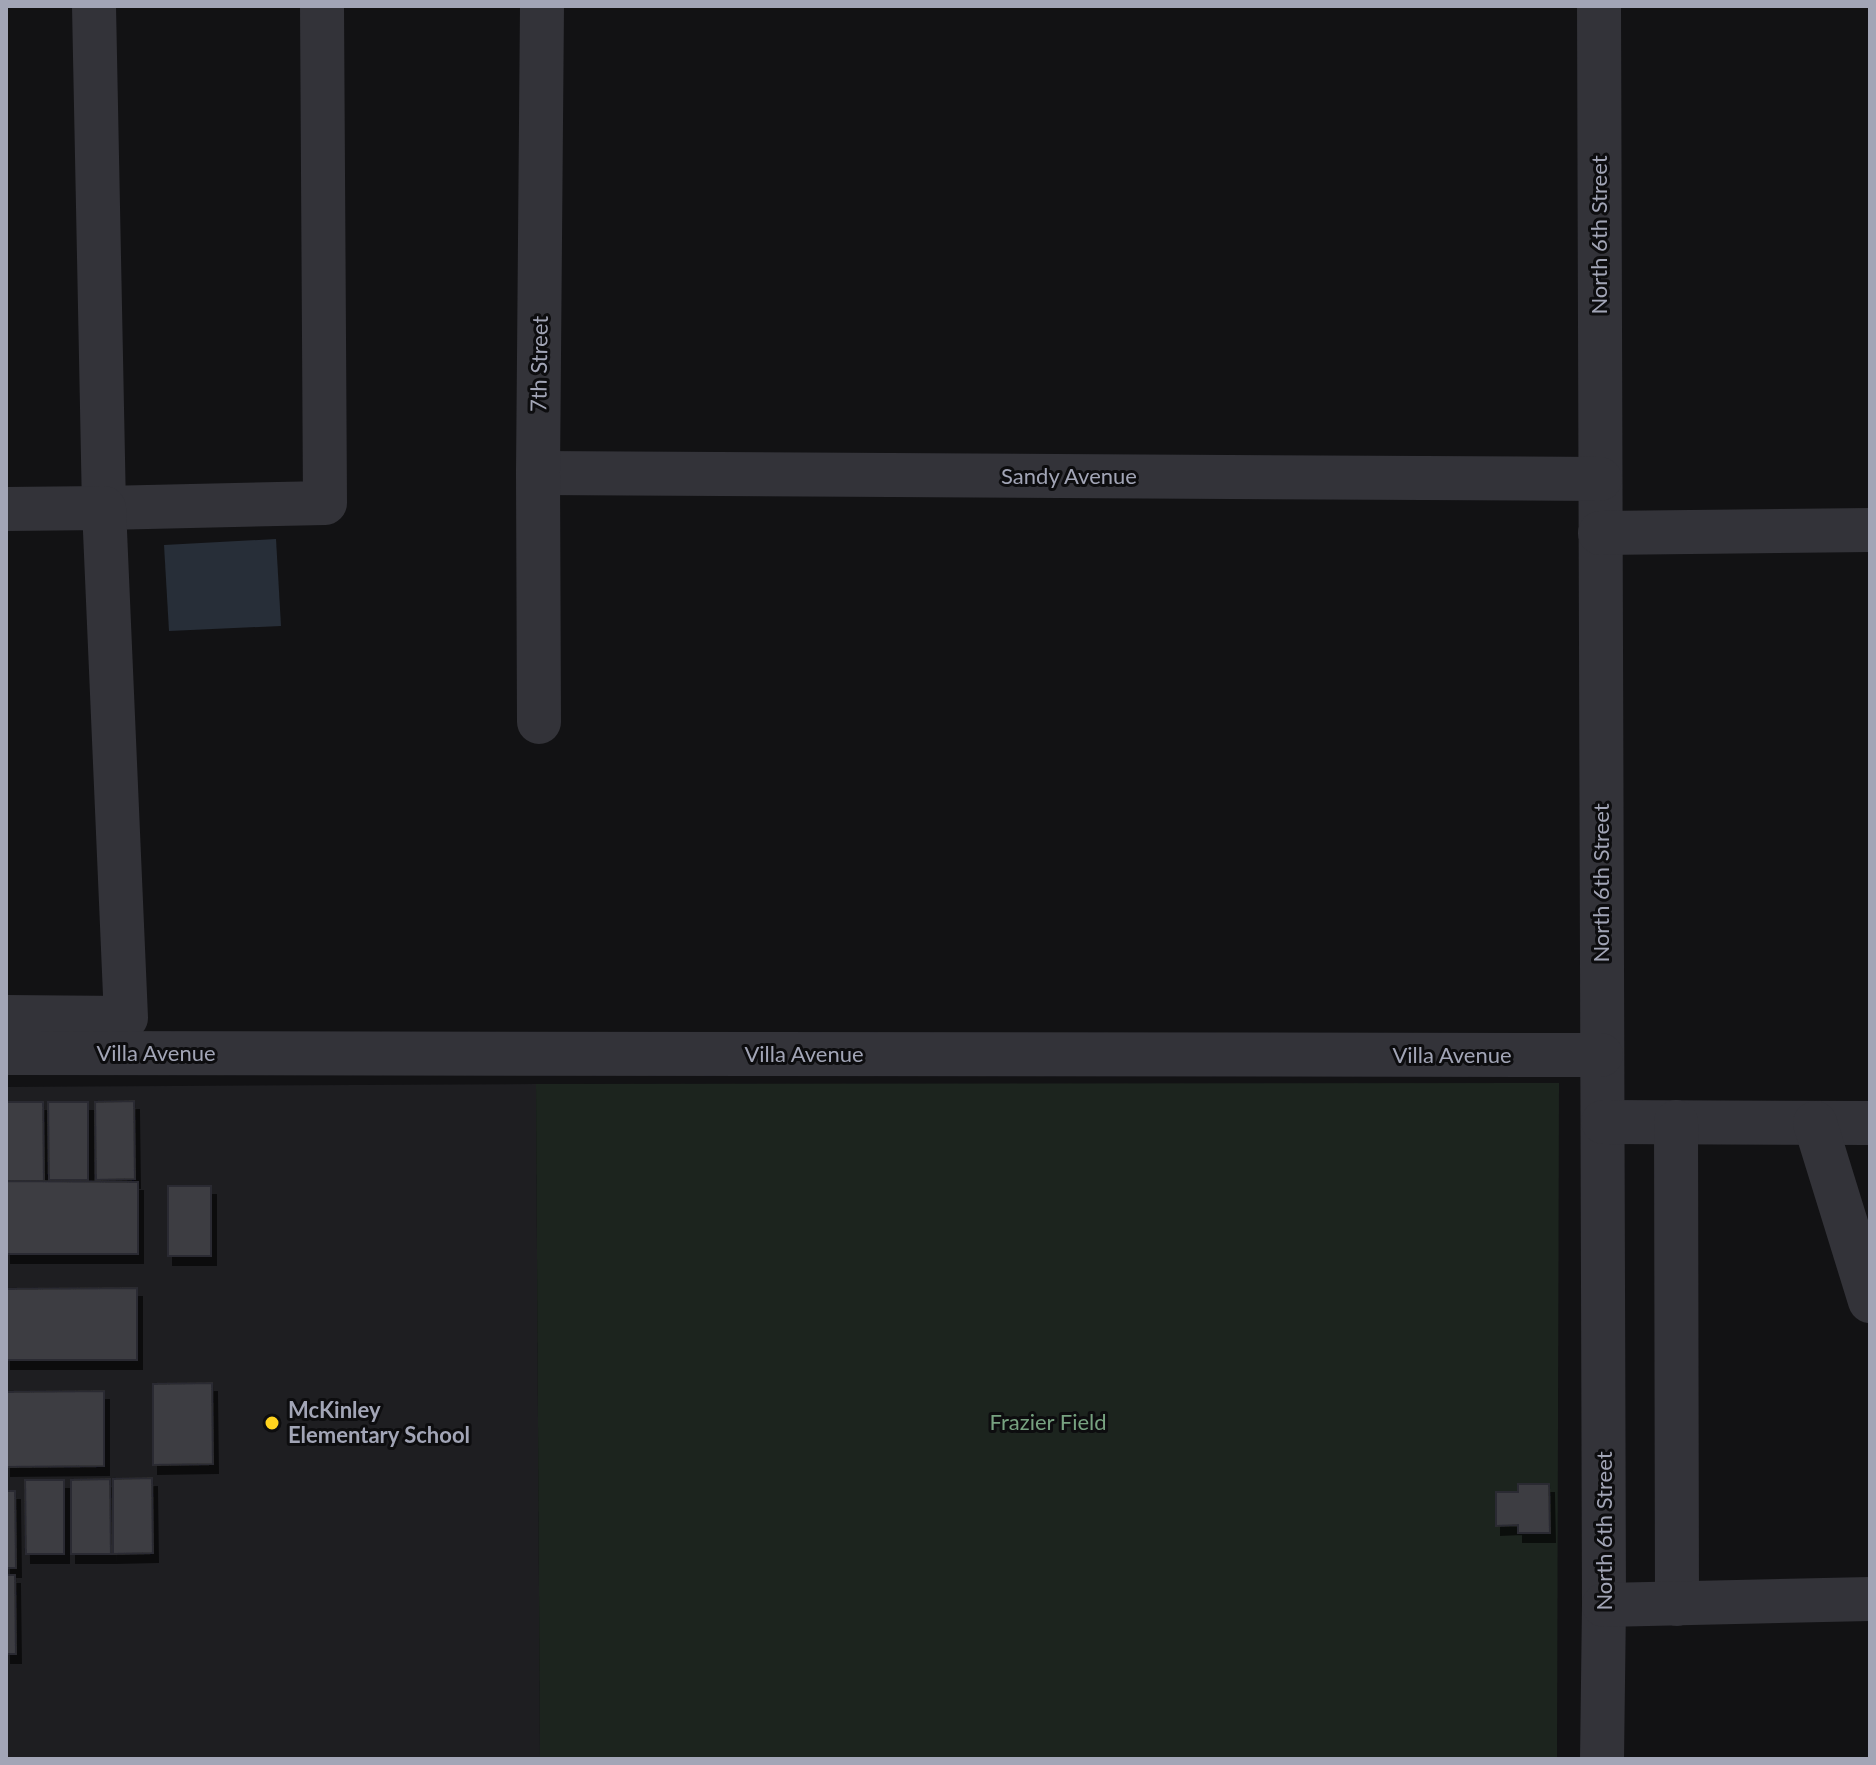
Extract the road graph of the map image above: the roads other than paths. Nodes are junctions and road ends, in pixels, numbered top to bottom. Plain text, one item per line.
1 (94, 6) edge
2 (322, 6) edge
3 (542, 6) edge
4 (1599, 6) edge
5 (538, 473) junction
6 (1600, 479) junction
7 (104, 508) junction
8 (6, 509) edge
9 (1870, 530) edge
10 (1600, 533) junction
11 (539, 722) dead end
12 (6, 1017) edge
13 (6, 1053) edge
14 (1601, 1055) junction
15 (1603, 1122) junction
16 (1676, 1122) junction
17 (1815, 1123) junction
18 (1870, 1123) edge
19 (1870, 1301) edge
20 (1870, 1599) edge
21 (1677, 1604) junction
22 (1604, 1605) junction
23 (1602, 1759) edge

1 - 7 street
2 - 7 street
3 - 5 street, 7th Street
4 - 6 street, North 6th Street
5 - 6 street, Sandy Avenue
5 - 11 street, 7th Street
6 - 10 street, North 6th Street
7 - 8 street
7 - 12 street
9 - 10 street
10 - 14 street, North 6th Street
13 - 14 street, Villa Avenue
14 - 15 street, North 6th Street
15 - 16 street
15 - 22 street, North 6th Street
16 - 17 street
16 - 21 street
17 - 18 street
17 - 19 street
20 - 21 street
21 - 22 street
22 - 23 street, North 6th Street

